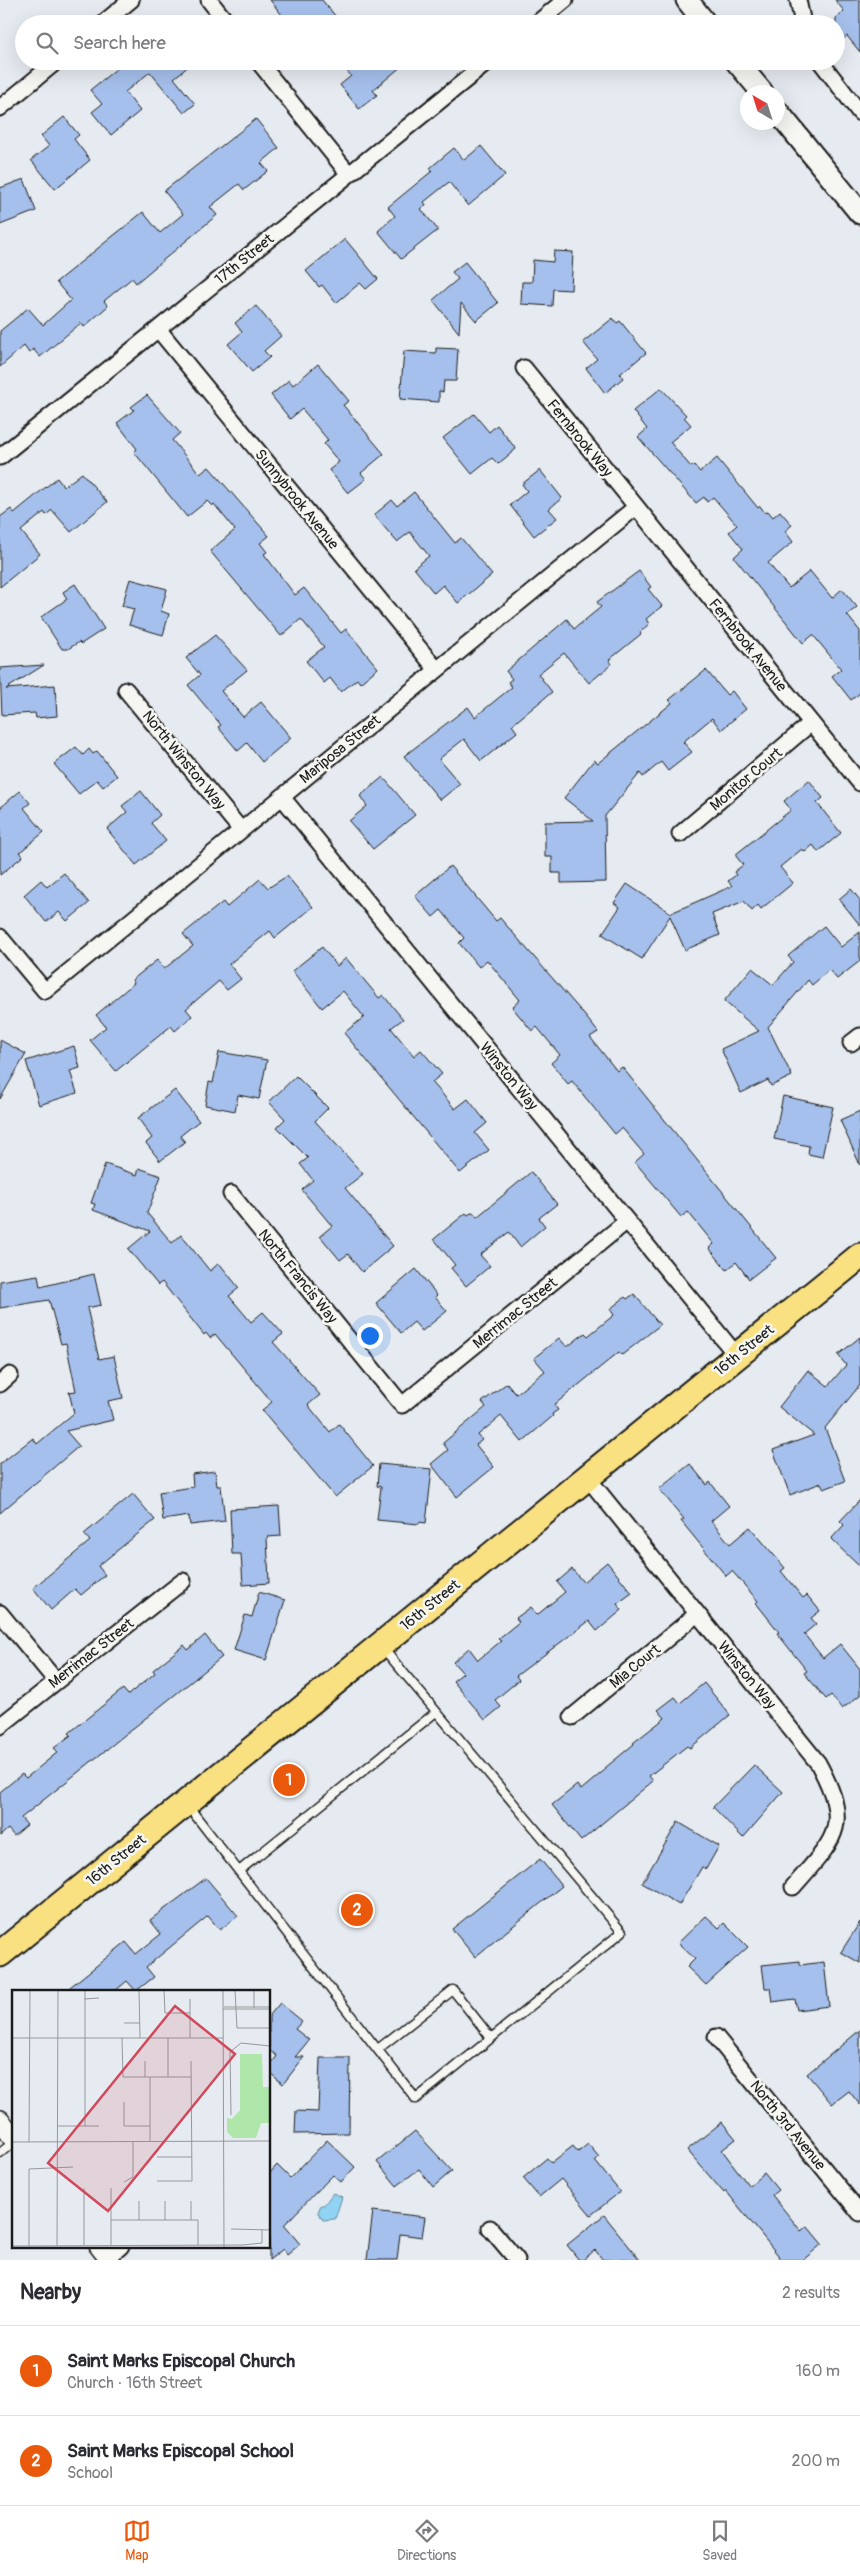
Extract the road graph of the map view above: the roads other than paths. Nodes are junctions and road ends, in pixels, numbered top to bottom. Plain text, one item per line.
1 (131, 0) edge
2 (209, 0) edge
3 (565, 0) edge
4 (686, 0) edge
5 (798, 0) edge
6 (113, 15) edge
7 (221, 15) edge
8 (547, 15) edge
9 (698, 15) edge
10 (801, 15) edge
11 (46, 70) edge
12 (265, 70) edge
13 (478, 70) edge
14 (744, 70) edge
15 (827, 70) edge
16 (756, 85) edge
17 (0, 108) edge
18 (860, 113) edge
19 (785, 121) edge
20 (348, 174) junction
21 (860, 213) edge
22 (158, 329) junction
23 (524, 368) dead end
24 (0, 457) edge
25 (636, 507) junction
26 (437, 670) junction
27 (126, 690) dead end
28 (811, 724) junction
29 (860, 783) edge
30 (282, 797) junction
31 (241, 830) junction
32 (680, 834) dead end
33 (0, 937) edge
34 (231, 1194) dead end
35 (627, 1221) junction
36 (860, 1256) edge
37 (737, 1356) junction
38 (402, 1405) joint
39 (587, 1477) junction
40 (183, 1581) dead end
41 (0, 1612) edge
42 (697, 1614) junction
43 (380, 1645) junction
44 (56, 1680) junction
45 (436, 1712) junction
46 (572, 1717) dead end
47 (0, 1726) edge
48 (186, 1803) junction
49 (239, 1872) junction
50 (793, 1887) dead end
51 (0, 1954) edge
52 (716, 2037) dead end
53 (491, 2038) junction
54 (378, 2049) junction
55 (0, 2120) edge
56 (12, 2137) edge
57 (12, 2142) edge
58 (0, 2153) edge
59 (860, 2214) edge
60 (490, 2228) dead end
61 (517, 2260) edge

1 - 6 street
2 - 7 street
3 - 8 street
4 - 9 main road
5 - 10 street
11 - 17 street
12 - 20 street
13 - 20 street, 17th Street
14 - 16 main road
15 - 18 street
19 - 21 main road
20 - 22 street, 17th Street
22 - 24 street, 17th Street
22 - 26 street, Sunnybrook Avenue
23 - 25 street, Fernbrook Way
25 - 26 street, Mariposa Street
25 - 28 street, Fernbrook Avenue
26 - 30 street, Mariposa Street
27 - 31 street, North Winston Way
28 - 29 street, Fernbrook Avenue
28 - 32 street, Monitor Court
30 - 31 street, Mariposa Street
30 - 35 street, Winston Way
31 - 33 street, Mariposa Street
34 - 38 street, North Francis Way
35 - 37 street, Winston Way
35 - 38 street, Merrimac Street
36 - 37 main road, 16th Street
37 - 39 main road, 16th Street
39 - 42 street, Winston Way
39 - 43 main road, 16th Street
40 - 44 street, Merrimac Street
41 - 44 street
42 - 46 street, Mia Court
42 - 50 street, Winston Way
43 - 45 lane
43 - 48 main road, 16th Street
44 - 47 street, Merrimac Street
45 - 49 lane
45 - 53 lane
48 - 49 lane
48 - 51 main road, 16th Street
49 - 54 lane
52 - 59 street, North 3rd Avenue
53 - 54 lane
53 - 54 lane
55 - 56 street
57 - 58 lane
60 - 61 street

